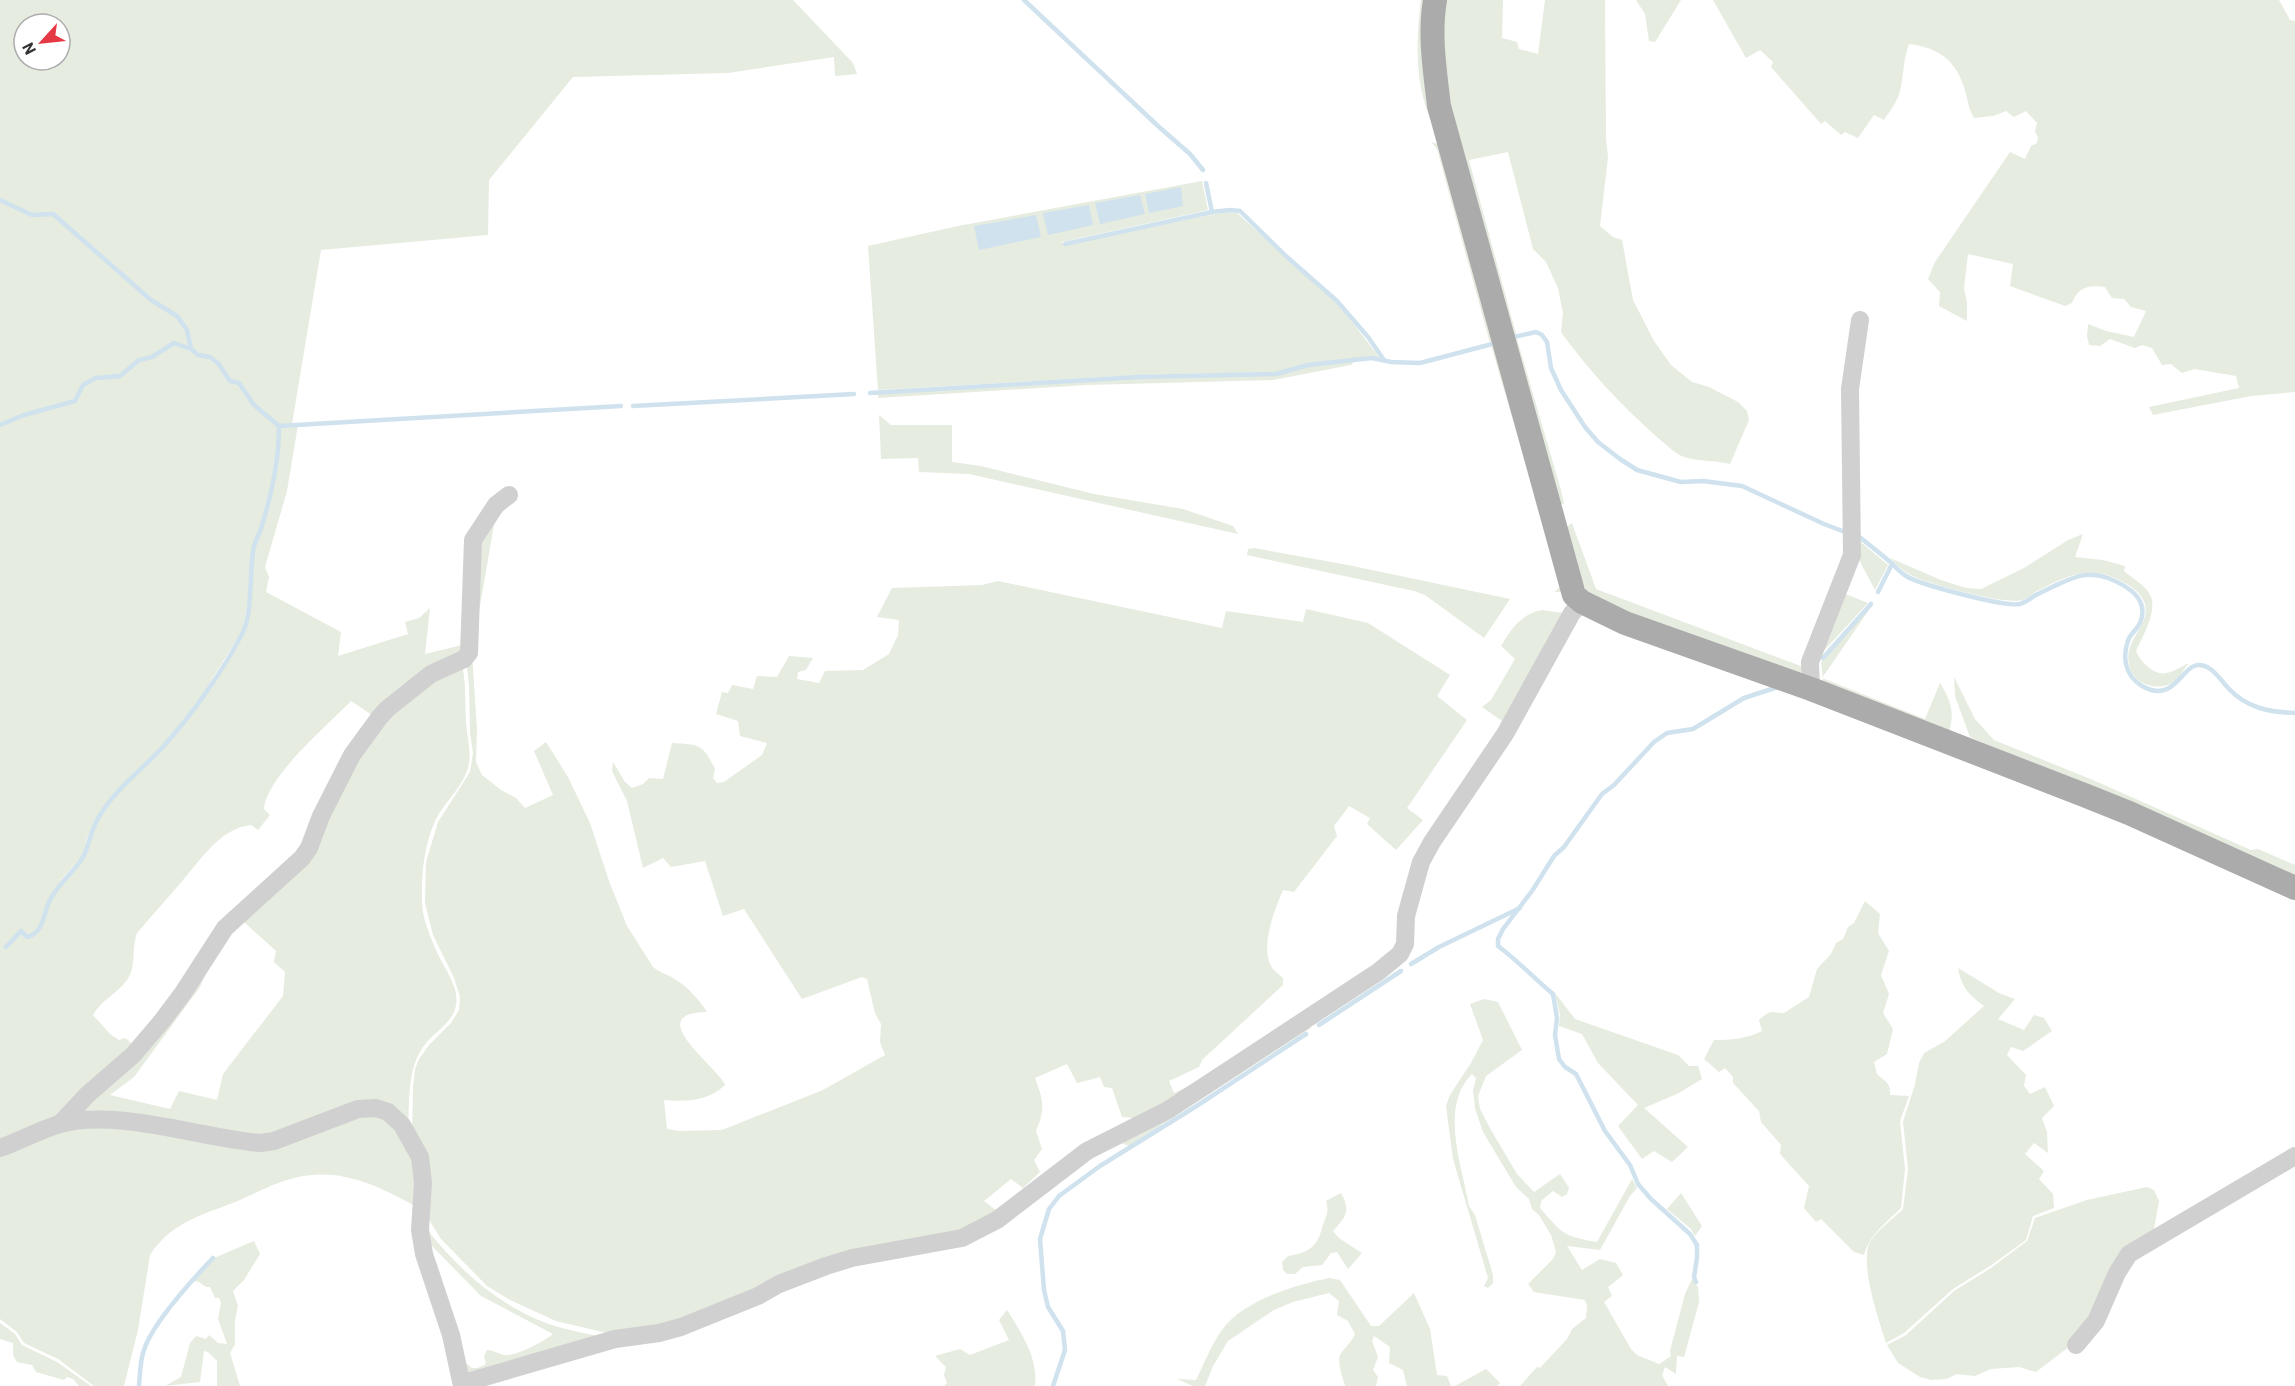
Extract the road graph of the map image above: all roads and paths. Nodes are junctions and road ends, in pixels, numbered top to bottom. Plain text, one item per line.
1 (1435, 0) edge
2 (1860, 320) dead end
3 (508, 495) dead end
4 (1582, 602) junction
5 (1811, 689) junction
6 (2295, 888) edge
7 (60, 1124) junction
8 (0, 1148) edge
9 (2295, 1156) edge
10 (2076, 1345) dead end
11 (462, 1386) edge
12 (467, 1386) edge

1 - 4 main road
2 - 5 street
3 - 7 street
4 - 5 main road
4 - 12 street
5 - 6 main road
7 - 8 street
7 - 11 street
9 - 10 street

